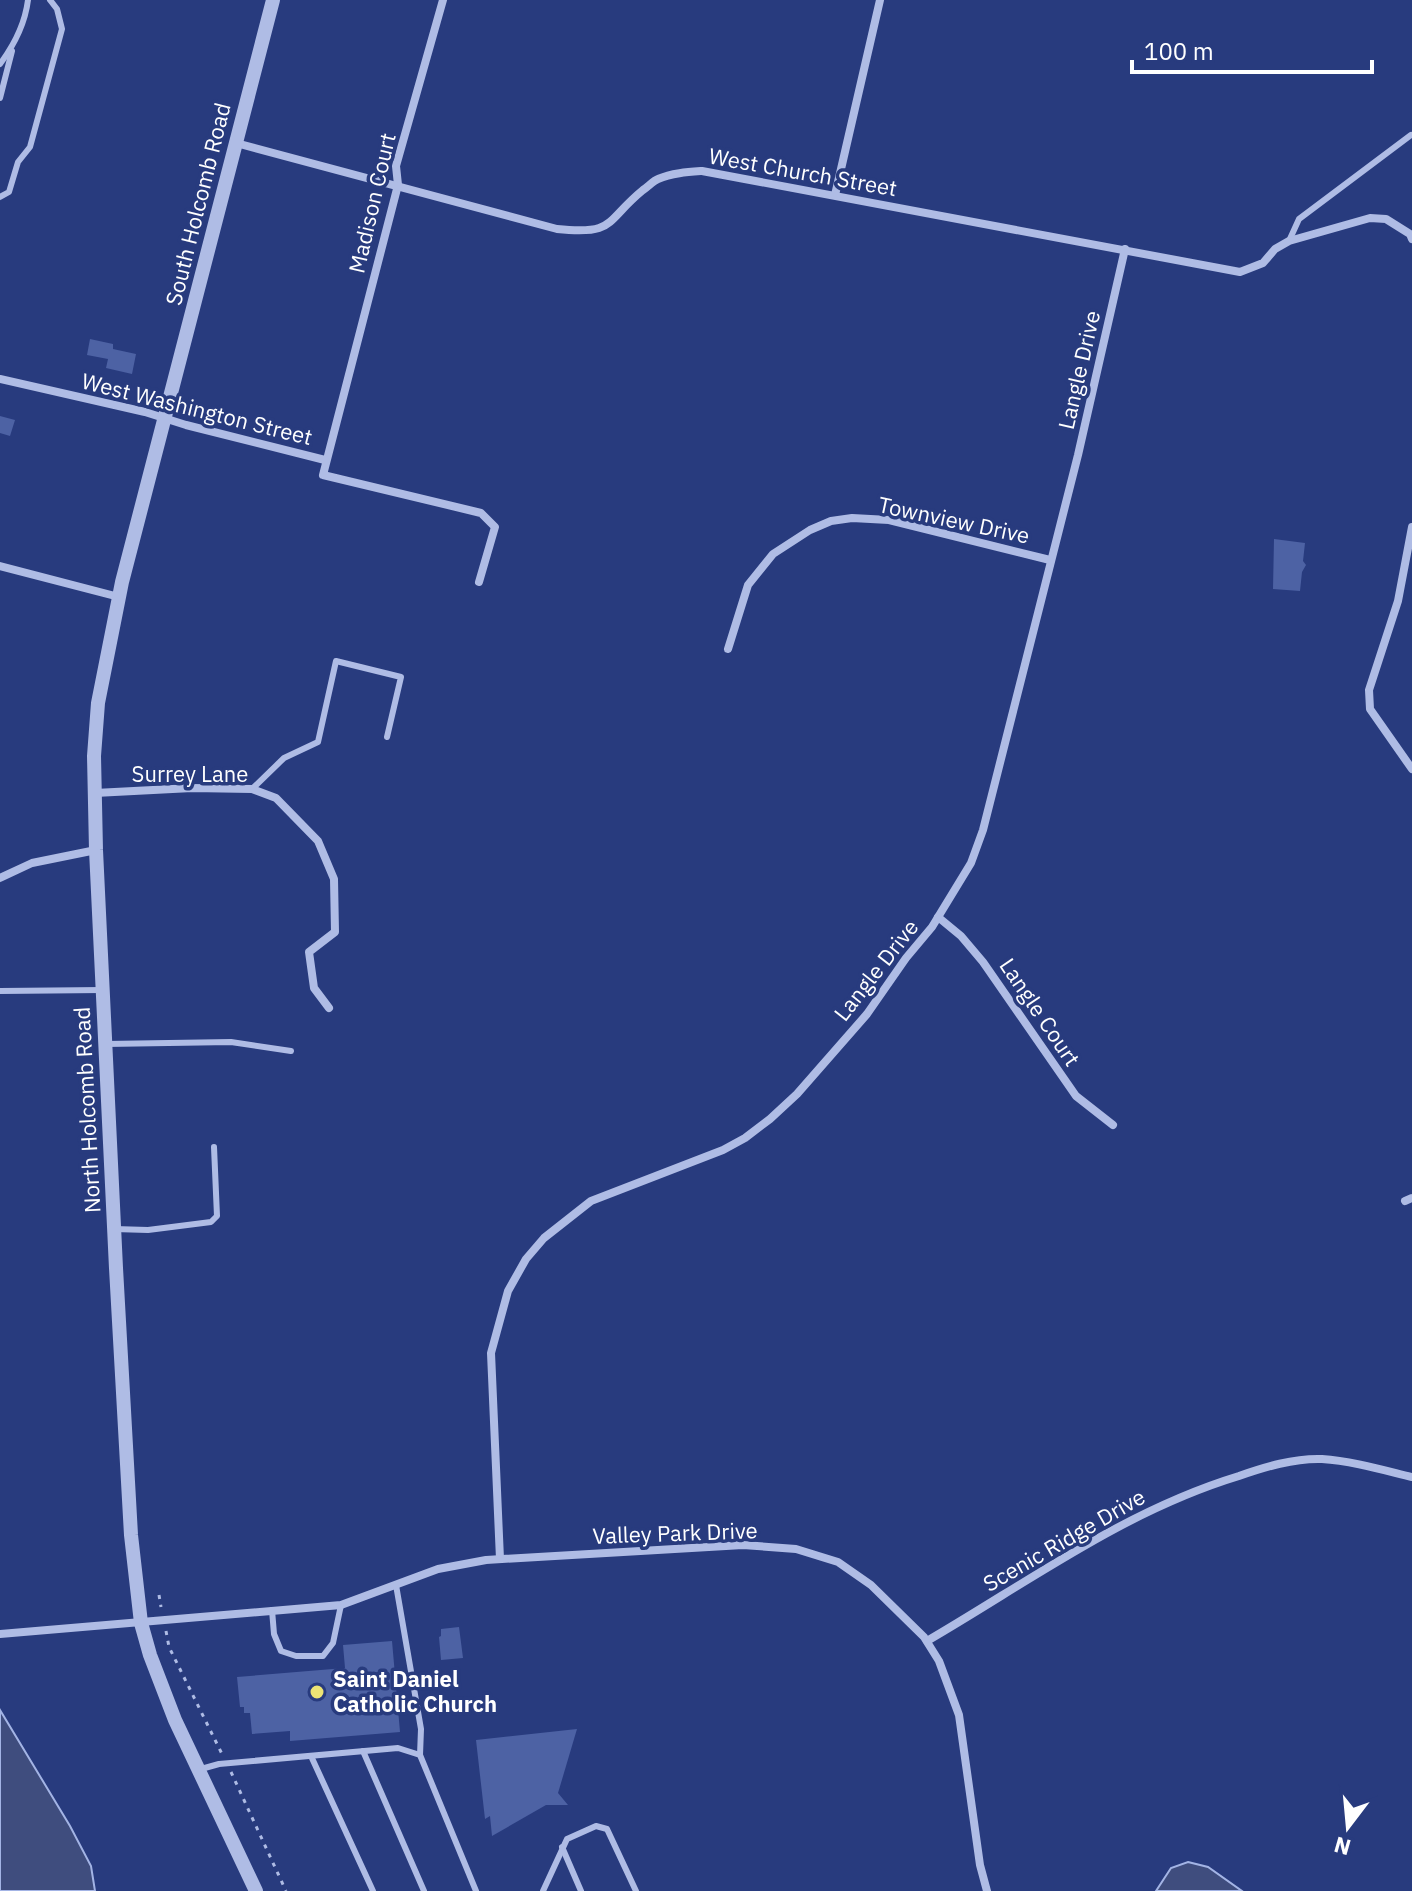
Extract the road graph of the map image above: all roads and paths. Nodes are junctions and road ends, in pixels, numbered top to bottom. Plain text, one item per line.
1 (28, 0) edge
2 (50, 0) edge
3 (273, 0) edge
4 (443, 0) edge
5 (880, 0) edge
6 (12, 47) junction
7 (0, 64) edge
8 (0, 98) edge
9 (1411, 135) edge
10 (236, 143) junction
11 (398, 185) junction
12 (835, 195) junction
13 (0, 197) edge
14 (1412, 239) edge
15 (1289, 241) junction
16 (1125, 249) junction
17 (0, 379) edge
18 (166, 418) junction
19 (325, 460) junction
20 (1412, 527) edge
21 (1050, 560) junction
22 (0, 566) edge
23 (479, 582) dead end
24 (119, 597) junction
25 (728, 649) dead end
26 (387, 737) dead end
27 (1412, 769) edge
28 (252, 789) junction
29 (95, 793) junction
30 (96, 850) junction
31 (0, 878) edge
32 (938, 917) junction
33 (103, 990) junction
34 (0, 991) edge
35 (329, 1008) dead end
36 (106, 1044) junction
37 (291, 1051) dead end
38 (1113, 1125) dead end
39 (214, 1147) dead end
40 (114, 1229) junction
41 (1412, 1477) edge
42 (500, 1559) junction
43 (396, 1585) junction
44 (341, 1605) junction
45 (272, 1610) junction
46 (141, 1623) junction
47 (0, 1634) edge
48 (927, 1641) junction
49 (363, 1751) junction
50 (420, 1755) junction
51 (311, 1756) junction
52 (199, 1769) junction
53 (562, 1847) junction
54 (256, 1891) edge
55 (373, 1891) edge
56 (424, 1891) edge
57 (476, 1891) edge
58 (543, 1891) edge
59 (581, 1891) edge
60 (636, 1891) edge
61 (987, 1891) edge

1 - 6 lane
2 - 13 lane
3 - 10 street, South Holcomb Road
4 - 11 street, Madison Court
5 - 12 street
6 - 7 lane
6 - 8 lane
9 - 15 lane
10 - 11 street, West Church Street
10 - 18 street, South Holcomb Road
11 - 12 street, West Church Street
11 - 19 street, Madison Court
12 - 16 street, West Church Street
14 - 15 street, West Church Street
15 - 16 street, West Church Street
16 - 21 street, Langle Drive
17 - 18 street, West Washington Street
18 - 19 street, West Washington Street
18 - 24 street, North Holcomb Road
19 - 23 street, West Washington Street
20 - 27 street
21 - 25 street, Townview Drive
21 - 32 street, Langle Drive
22 - 24 street
24 - 29 street, North Holcomb Road
26 - 28 lane
28 - 29 street, Surrey Lane
28 - 35 street, Surrey Lane
29 - 30 street, North Holcomb Road
30 - 31 street
30 - 33 street, North Holcomb Road
32 - 38 street, Langle Court
32 - 42 street, Langle Drive
33 - 34 lane
33 - 36 street, North Holcomb Road
36 - 37 lane
36 - 40 street, North Holcomb Road
39 - 40 lane
40 - 46 street, North Holcomb Road
41 - 48 street, Scenic Ridge Drive
42 - 43 street, Valley Park Drive
42 - 48 street, Valley Park Drive
43 - 44 street, Valley Park Drive
43 - 50 lane
44 - 45 street, Valley Park Drive
44 - 45 lane
45 - 46 street, Valley Park Drive
46 - 47 street, Valley Park Drive
46 - 52 street, North Holcomb Road
48 - 61 street, Valley Park Drive
49 - 50 lane
49 - 51 lane
49 - 56 lane
50 - 57 lane
51 - 52 lane
51 - 55 lane
52 - 54 street, North Holcomb Road
53 - 58 lane
53 - 59 lane
53 - 60 lane

